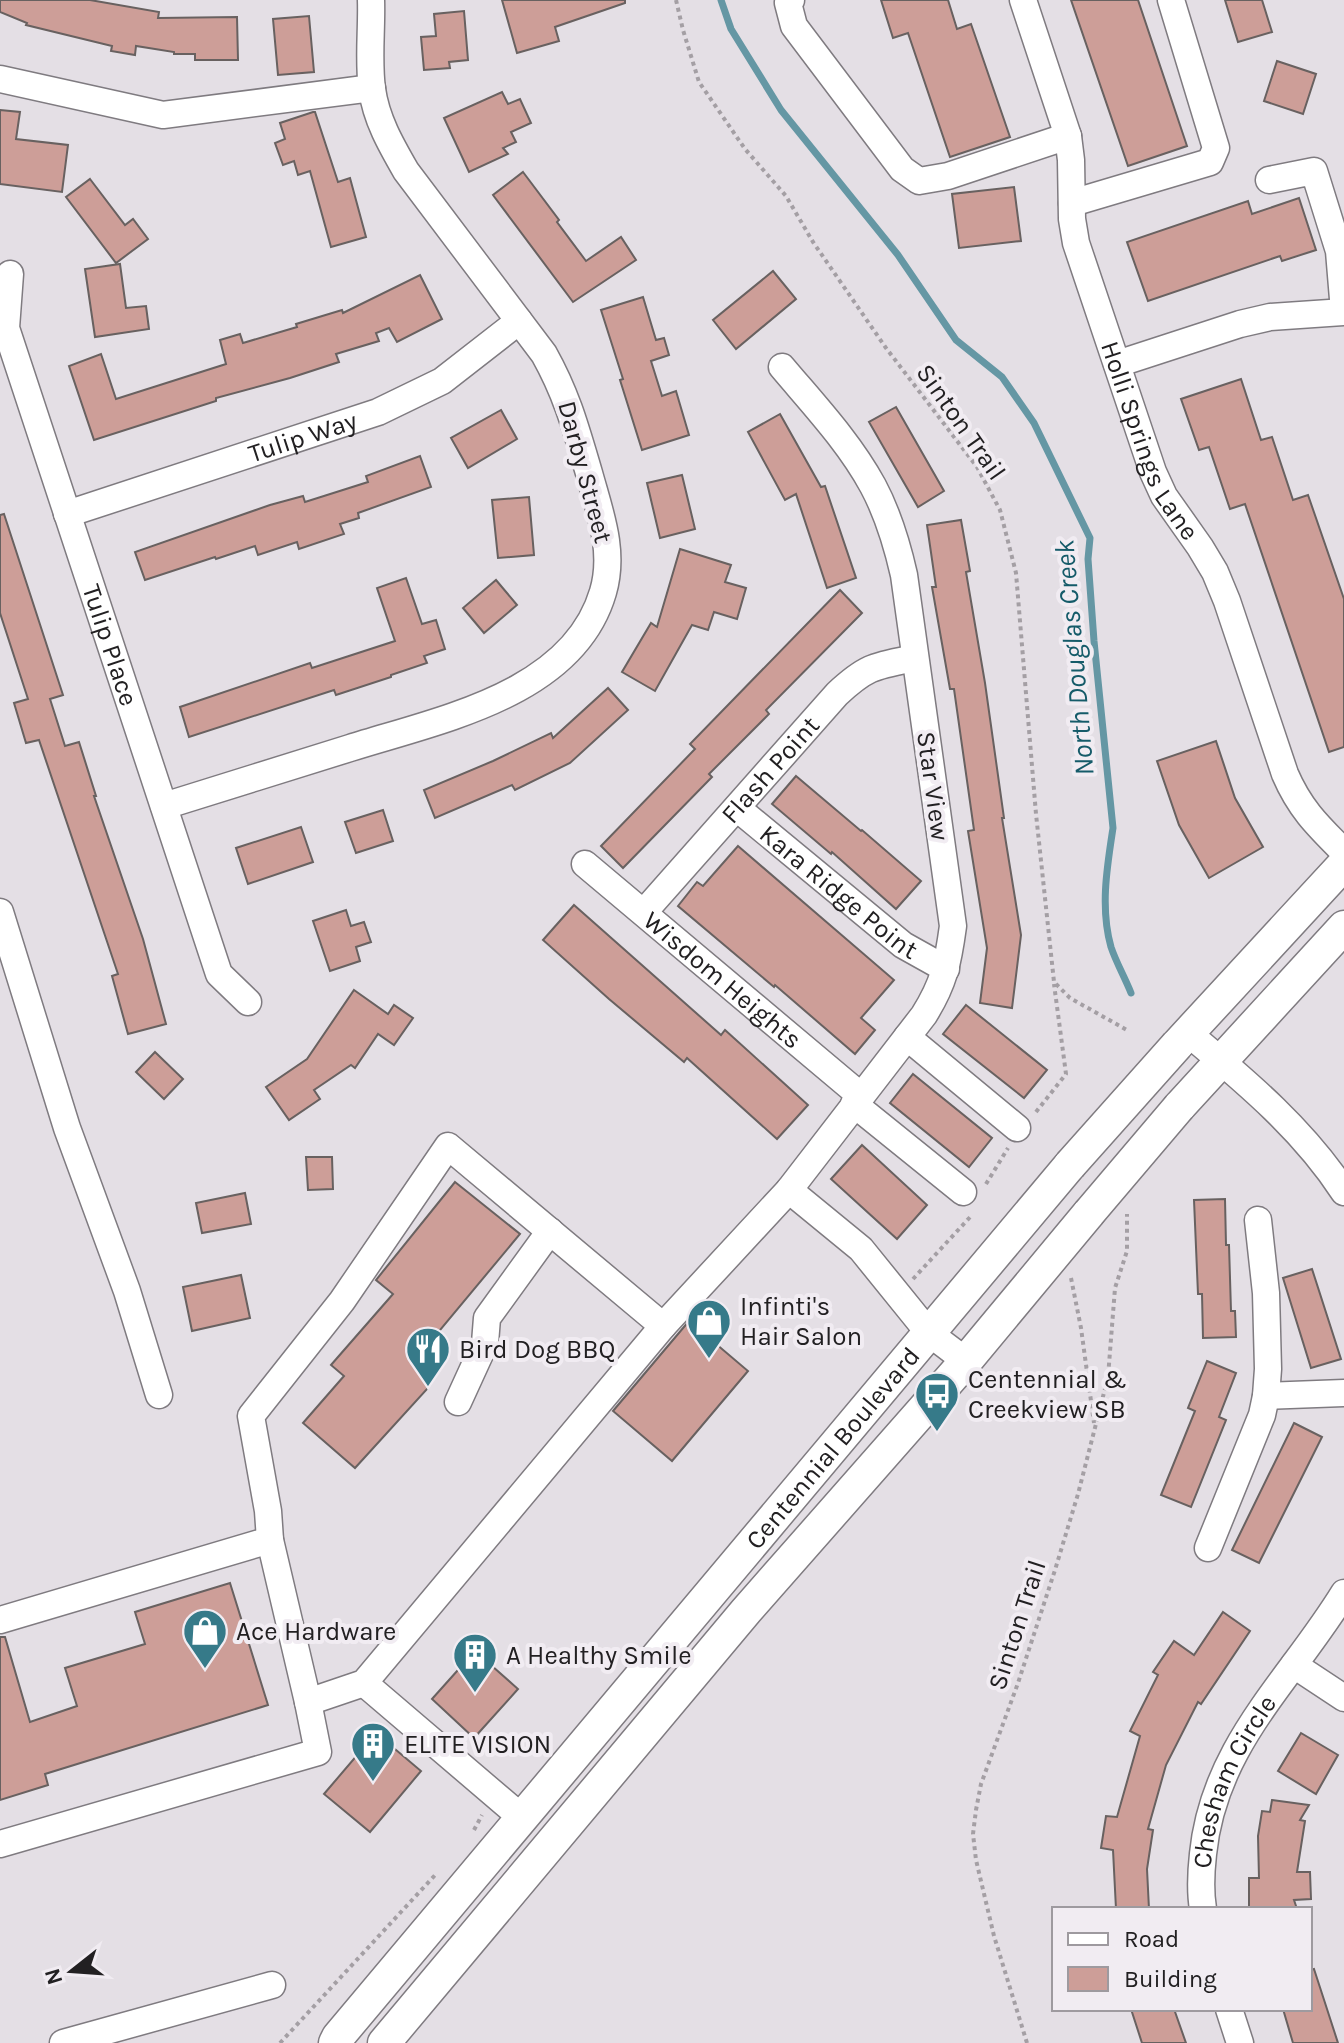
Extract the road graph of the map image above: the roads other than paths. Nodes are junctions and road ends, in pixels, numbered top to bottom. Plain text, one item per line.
1 (371, 0) edge
2 (791, 0) edge
3 (1023, 0) edge
4 (1171, 0) edge
5 (0, 79) edge
6 (372, 88) junction
7 (1068, 136) junction
8 (1269, 180) dead end
9 (1072, 203) junction
10 (1341, 251) edge
11 (10, 274) dead end
12 (1344, 312) edge
13 (519, 321) junction
14 (1117, 364) junction
15 (782, 367) dead end
16 (67, 514) junction
17 (915, 658) junction
18 (164, 806) junction
19 (737, 808) junction
20 (1344, 852) edge
21 (585, 864) dead end
22 (1344, 864) edge
23 (0, 912) edge
24 (644, 912) junction
25 (1344, 927) edge
26 (946, 969) junction
27 (248, 1002) dead end
28 (907, 1037) junction
29 (1182, 1039) junction
30 (1221, 1061) junction
31 (857, 1100) junction
32 (1017, 1128) dead end
33 (789, 1190) junction
34 (963, 1192) dead end
35 (1344, 1192) edge
36 (1258, 1220) dead end
37 (550, 1231) junction
38 (663, 1326) junction
39 (929, 1333) junction
40 (966, 1361) junction
41 (1344, 1393) edge
42 (159, 1395) dead end
43 (1266, 1396) junction
44 (458, 1402) dead end
45 (270, 1540) junction
46 (1208, 1548) dead end
47 (1344, 1593) edge
48 (0, 1620) edge
49 (1294, 1665) junction
50 (364, 1683) junction
51 (1344, 1698) edge
52 (308, 1702) junction
53 (521, 1817) junction
54 (0, 1844) edge
55 (1203, 1907) edge
56 (272, 1985) dead end
57 (1230, 2011) edge
58 (63, 2043) edge
59 (335, 2043) edge
60 (384, 2043) edge
61 (1240, 2043) edge

1 - 6 street, Darby Street
2 - 7 street
3 - 7 street, Holli Springs Lane
4 - 9 street
5 - 6 street
6 - 13 street, Darby Street
7 - 9 street, Holli Springs Lane
8 - 10 street
9 - 14 street, Holli Springs Lane
10 - 12 street
11 - 16 street, Tulip Place
12 - 14 street
13 - 16 street, Tulip Way
13 - 18 street, Darby Street
14 - 20 street, Holli Springs Lane
15 - 17 street, Star View
16 - 18 street, Tulip Place
17 - 19 street, Flash Point
17 - 26 street, Star View
18 - 27 street, Tulip Place
19 - 24 street, Flash Point
19 - 26 street, Kara Ridge Point
21 - 24 street, Wisdom Heights
22 - 29 main road, Centennial Boulevard
23 - 42 street
24 - 31 street, Wisdom Heights
25 - 30 main road, Centennial Boulevard
26 - 28 street, Star View
28 - 31 street, Star View
28 - 32 street
29 - 30 street
29 - 39 main road, Centennial Boulevard, bridge
30 - 35 street
30 - 40 main road, Centennial Boulevard, bridge
31 - 33 street, Star View
31 - 34 street, Wisdom Heights
33 - 38 street, Star View
33 - 39 street
36 - 43 street
37 - 38 street
37 - 44 street
37 - 45 street
38 - 50 street, Star View
39 - 40 street
39 - 53 main road, Centennial Boulevard
40 - 60 main road, Centennial Boulevard
41 - 43 street
43 - 46 street
45 - 48 street
45 - 52 street
47 - 49 street, Chesham Circle
49 - 51 street, Chesham Circle
49 - 55 street, Chesham Circle
50 - 52 street
50 - 53 street
52 - 54 street
53 - 59 main road, Centennial Boulevard
56 - 58 street
57 - 61 street

